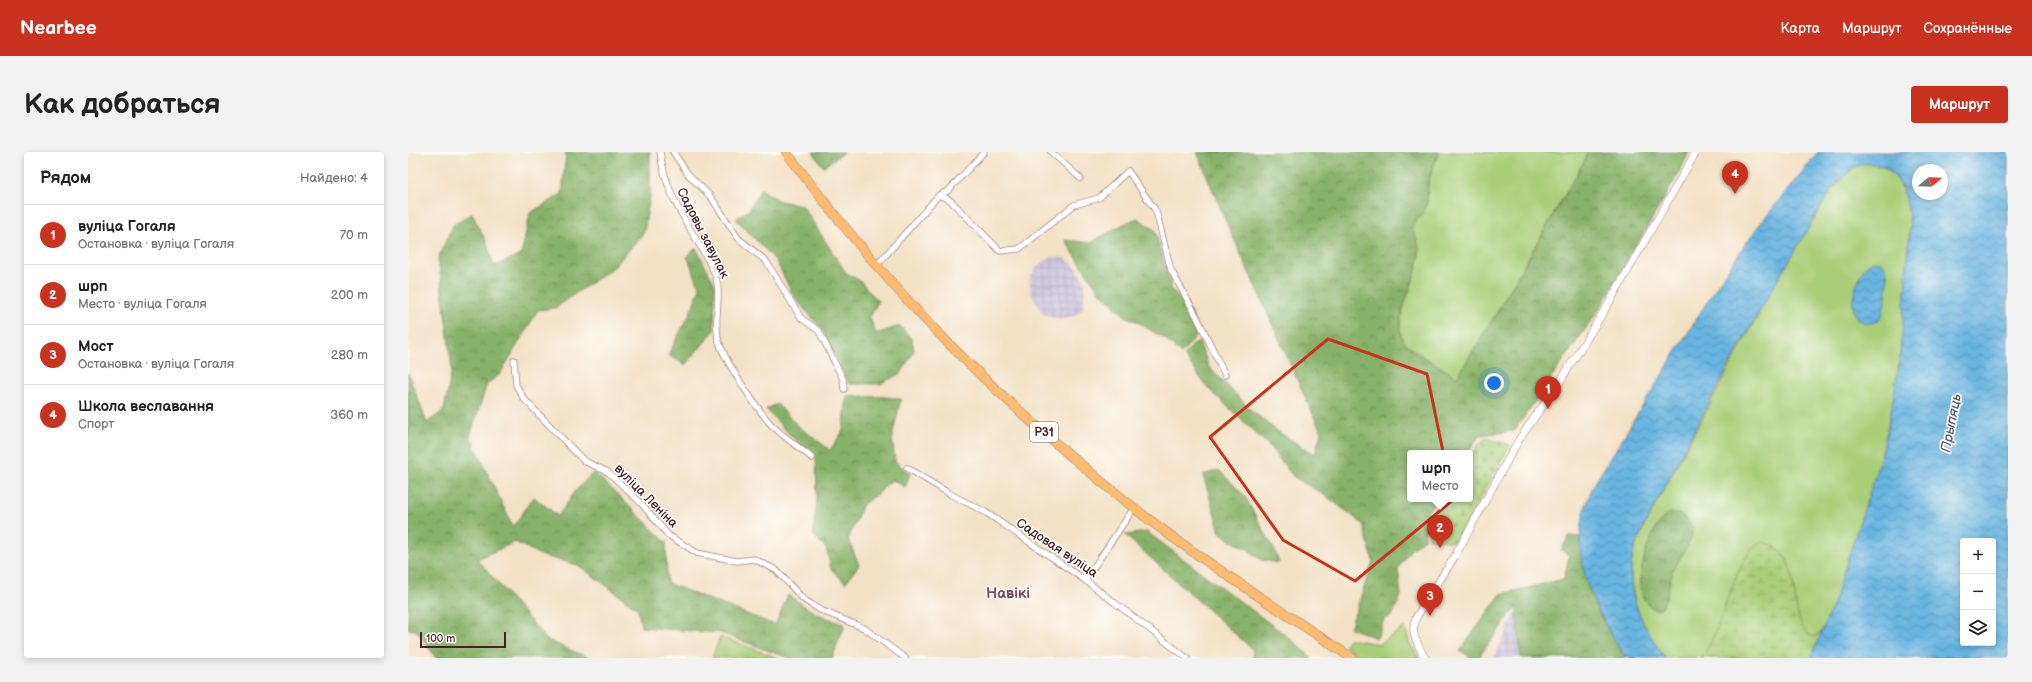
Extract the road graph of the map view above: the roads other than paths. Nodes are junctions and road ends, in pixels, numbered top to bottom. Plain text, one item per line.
1 (660, 152) edge
2 (673, 152) edge
3 (786, 152) edge
4 (984, 152) edge
5 (1051, 152) edge
6 (1696, 152) edge
7 (1080, 178) dead end
8 (939, 195) junction
9 (876, 266) junction
10 (514, 360) dead end
11 (1225, 375) dead end
12 (844, 389) dead end
13 (812, 458) dead end
14 (907, 468) dead end
15 (1134, 508) junction
16 (1085, 580) junction
17 (904, 658) edge
18 (1187, 658) edge
19 (1352, 658) edge
20 (1425, 658) edge

1 - 13 street, Садовы завулак
2 - 12 street, Садовы завулак
3 - 9 main road, Р31
4 - 8 street
5 - 7 street
6 - 20 street
8 - 9 street
8 - 11 street
9 - 15 main road, Р31
10 - 17 street, вуліца Леніна
14 - 16 street, Садовая вуліца
15 - 16 street
15 - 19 main road, Р31
16 - 18 street, Садовая вуліца

